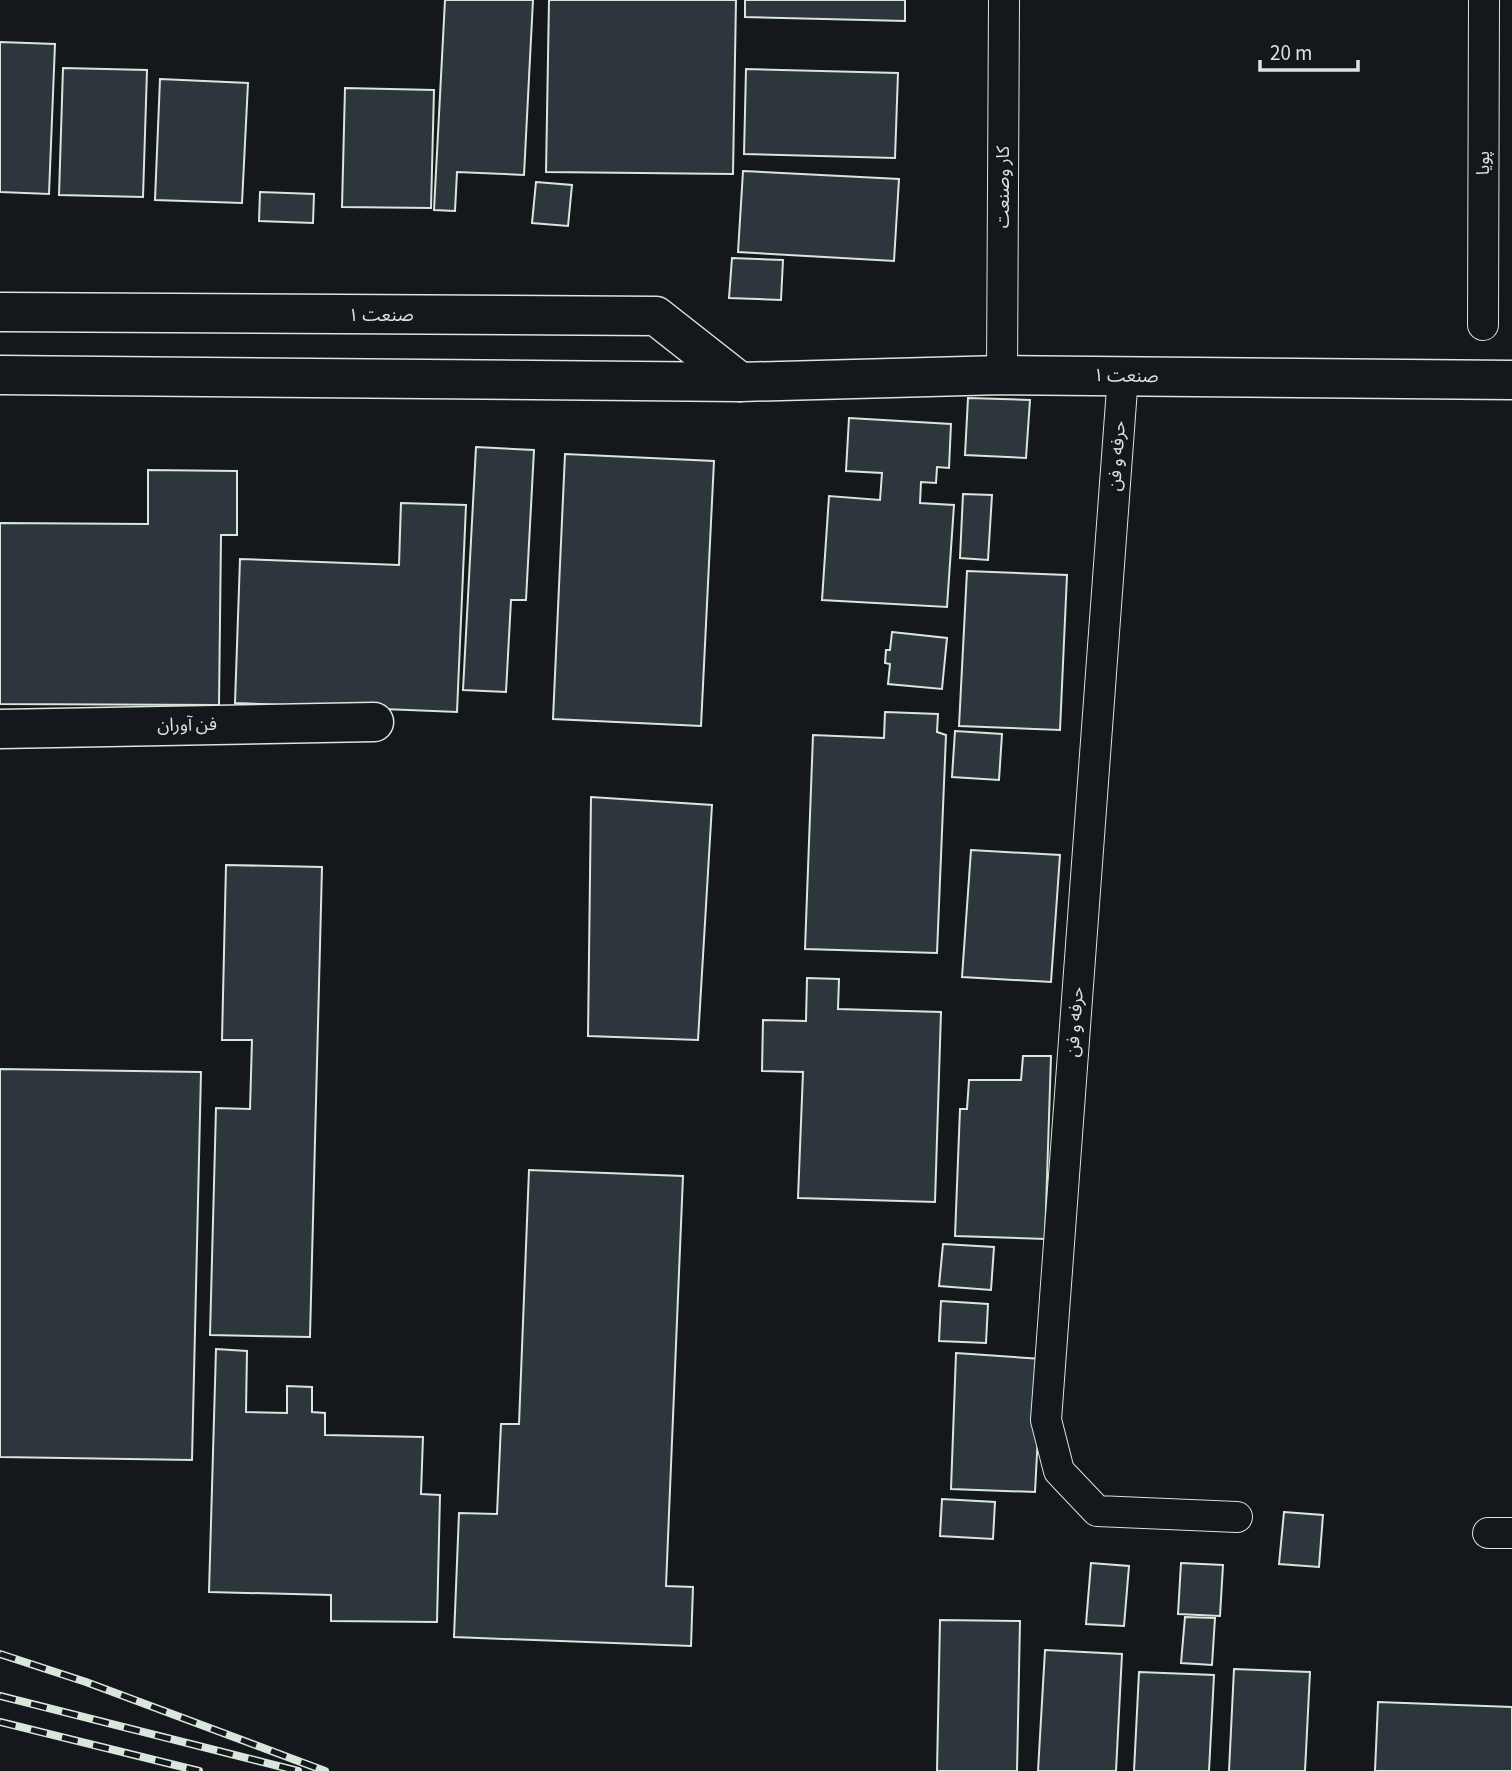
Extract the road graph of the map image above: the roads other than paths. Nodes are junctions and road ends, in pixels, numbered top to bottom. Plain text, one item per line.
1 (1004, 0) edge
2 (1484, 0) edge
3 (0, 312) edge
4 (1483, 325) dead end
5 (0, 375) edge
6 (1002, 375) junction
7 (1123, 376) junction
8 (1512, 380) edge
9 (740, 382) junction
10 (374, 722) dead end
11 (0, 729) edge
12 (1237, 1517) dead end

1 - 6 street, کار وصنعت
2 - 4 street, پویا
3 - 9 street, صنعت ۱
5 - 9 street, صنعت ۱
6 - 7 street, صنعت ۱
6 - 9 street, صنعت ۱
7 - 8 street, صنعت ۱
7 - 12 street, حرفه و فن
10 - 11 street, فن آوران

